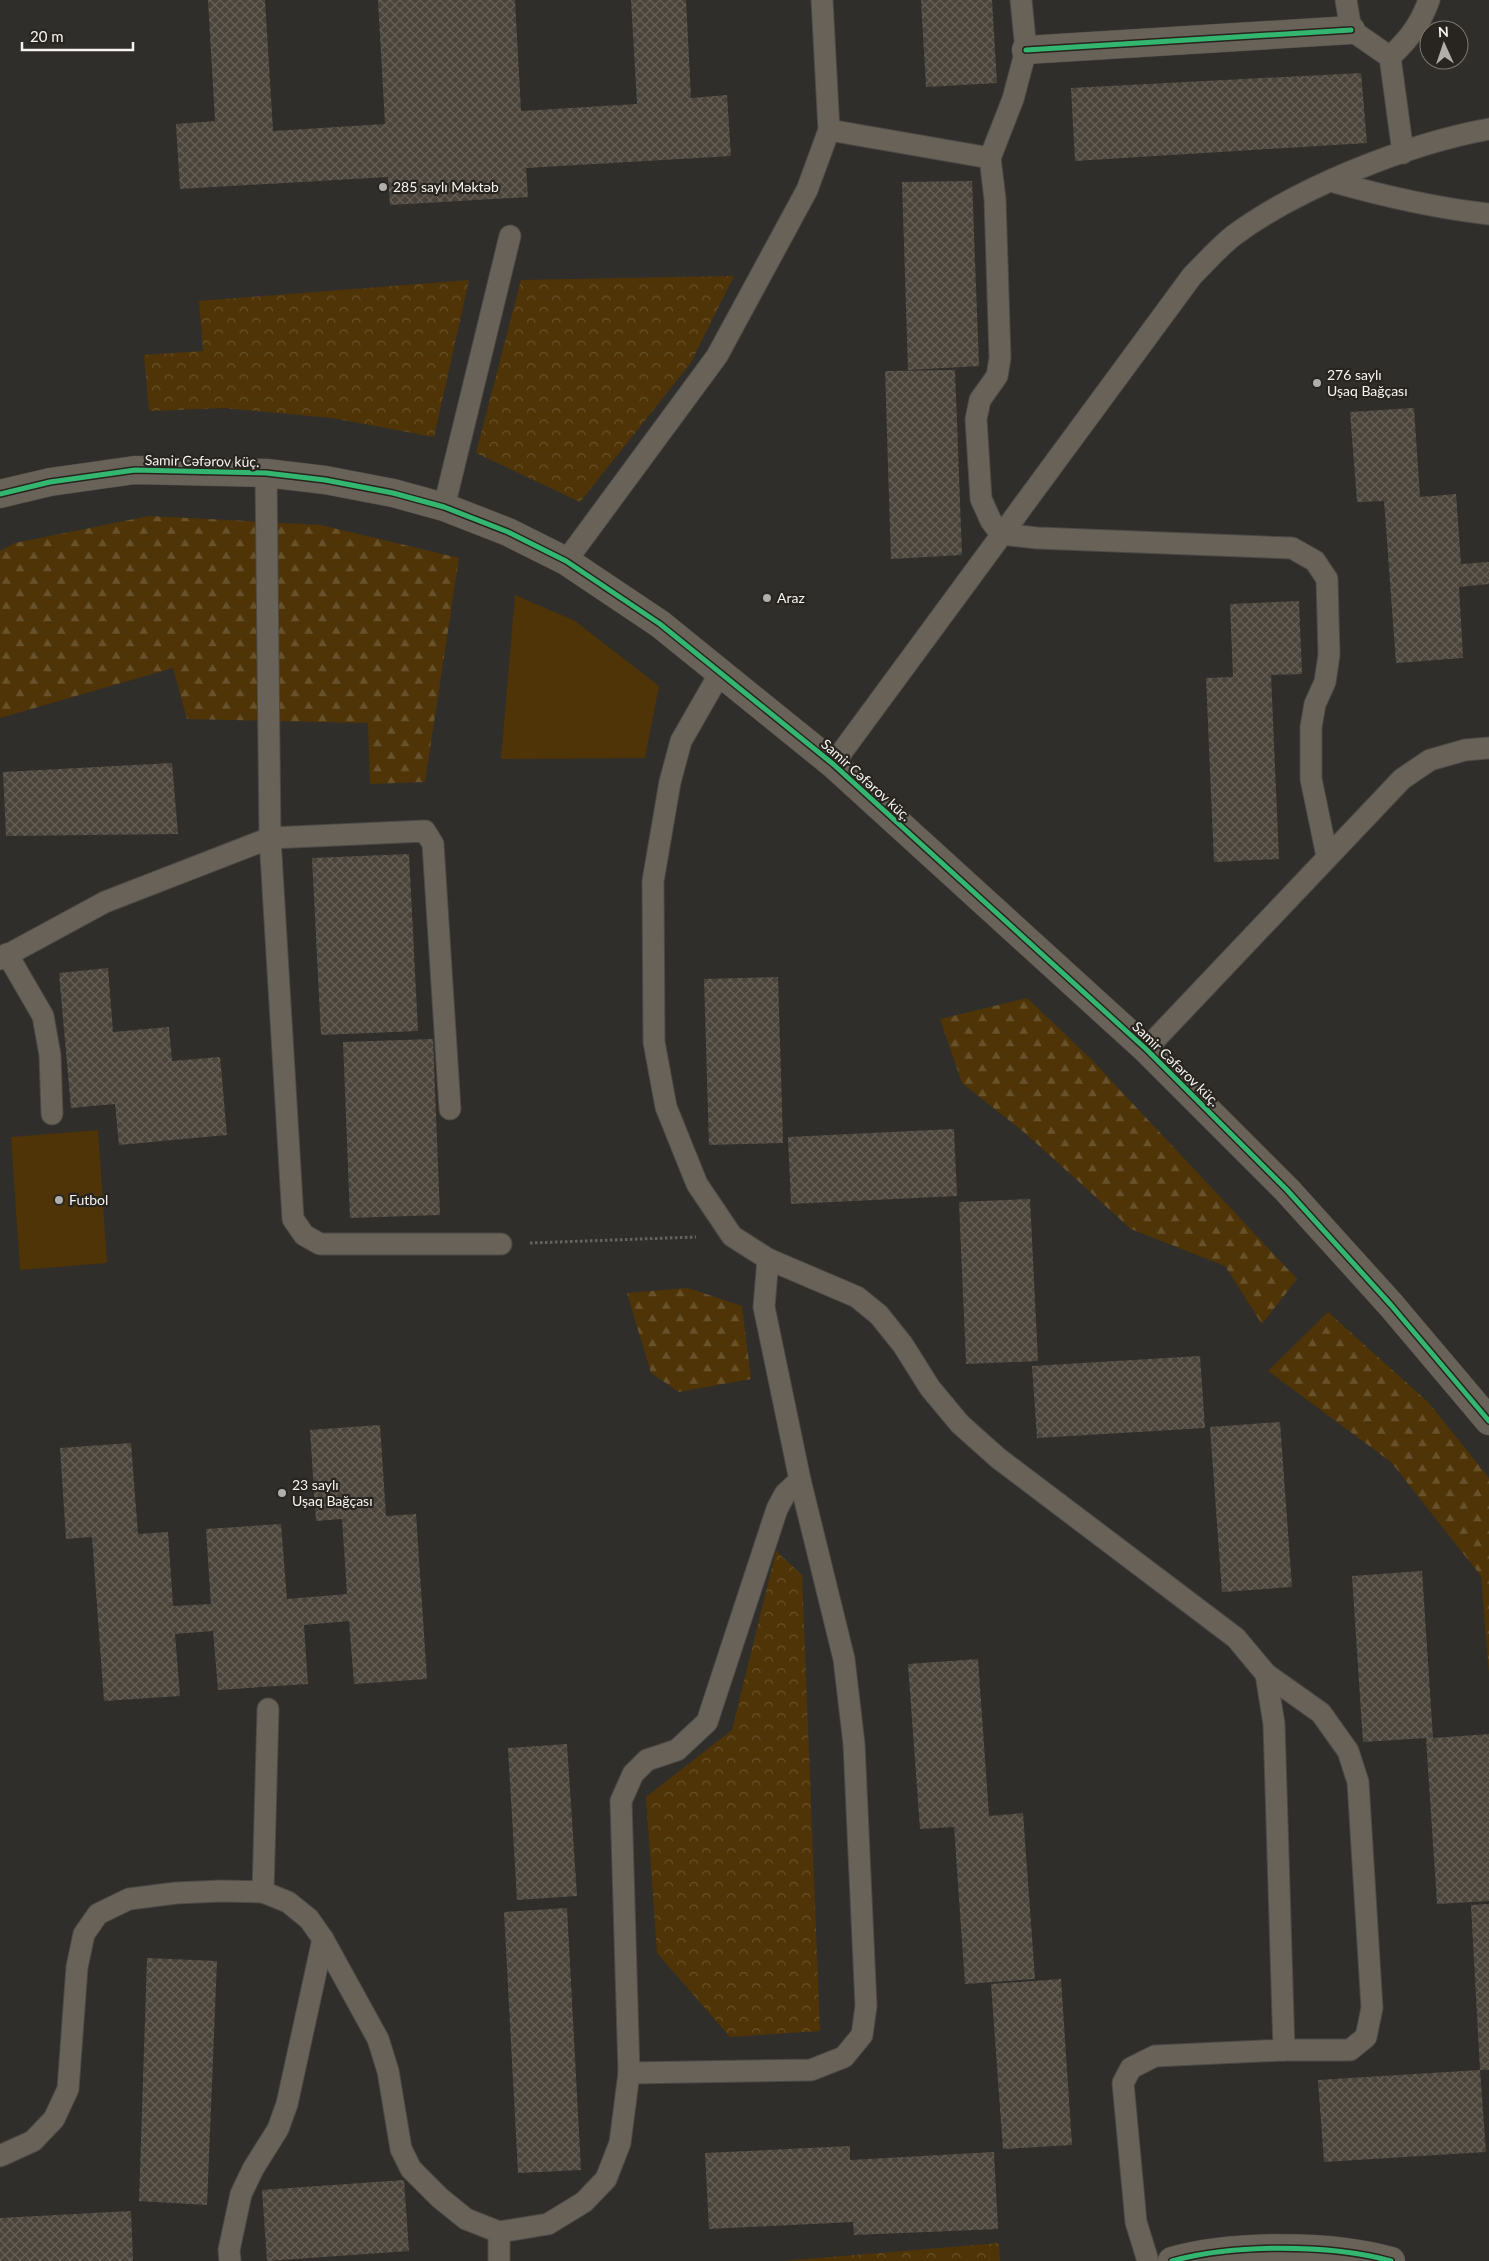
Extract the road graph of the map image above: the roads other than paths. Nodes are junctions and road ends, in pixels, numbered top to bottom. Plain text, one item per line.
1 (822, 0) edge
2 (1022, 0) edge
3 (1346, 0) edge
4 (1428, 0) edge
5 (1350, 30) junction
6 (1026, 50) junction
7 (1390, 57) junction
8 (1489, 129) edge
9 (829, 130) junction
10 (1403, 153) junction
11 (990, 158) junction
12 (1330, 181) junction
13 (1489, 214) edge
14 (510, 236) dead end
15 (266, 473) junction
16 (0, 494) edge
17 (444, 507) junction
18 (1001, 534) junction
19 (566, 561) junction
20 (720, 673) junction
21 (1489, 748) edge
22 (833, 764) junction
23 (270, 838) junction
24 (1327, 856) junction
25 (3, 956) edge
26 (1146, 1049) junction
27 (450, 1109) dead end
28 (52, 1114) dead end
29 (501, 1244) road end
30 (768, 1259) junction
31 (1489, 1421) edge
32 (800, 1480) junction
33 (1266, 1674) junction
34 (268, 1709) dead end
35 (263, 1892) junction
36 (323, 1939) junction
37 (1284, 2050) junction
38 (629, 2073) junction
39 (0, 2156) edge
40 (499, 2232) junction
41 (230, 2261) edge
42 (499, 2261) edge
43 (1148, 2261) edge
44 (1172, 2261) edge
45 (1391, 2261) edge

1 - 9 lane
2 - 6 lane
3 - 5 lane
4 - 7 lane
5 - 6 street
5 - 7 lane
6 - 11 lane
7 - 10 lane
8 - 10 lane
9 - 11 lane
9 - 19 lane
10 - 12 lane
11 - 18 lane
12 - 13 lane
12 - 18 lane
14 - 17 lane
15 - 16 street, Samir Cəfərov küç.
15 - 17 street, Samir Cəfərov küç.
15 - 23 lane
17 - 19 street, Samir Cəfərov küç.
18 - 22 lane
18 - 24 lane
19 - 20 street, Samir Cəfərov küç.
20 - 22 street, Samir Cəfərov küç.
20 - 30 lane
21 - 24 lane
22 - 26 street, Samir Cəfərov küç.
23 - 25 lane
23 - 27 lane
23 - 29 lane
24 - 26 lane
25 - 28 lane
26 - 31 street, Samir Cəfərov küç.
30 - 32 lane
30 - 33 lane
32 - 38 lane
32 - 38 lane
33 - 37 lane
33 - 37 lane
34 - 35 lane
35 - 36 lane
35 - 39 lane
36 - 40 lane
36 - 41 lane
37 - 43 lane
38 - 40 lane
40 - 42 lane
44 - 45 street

